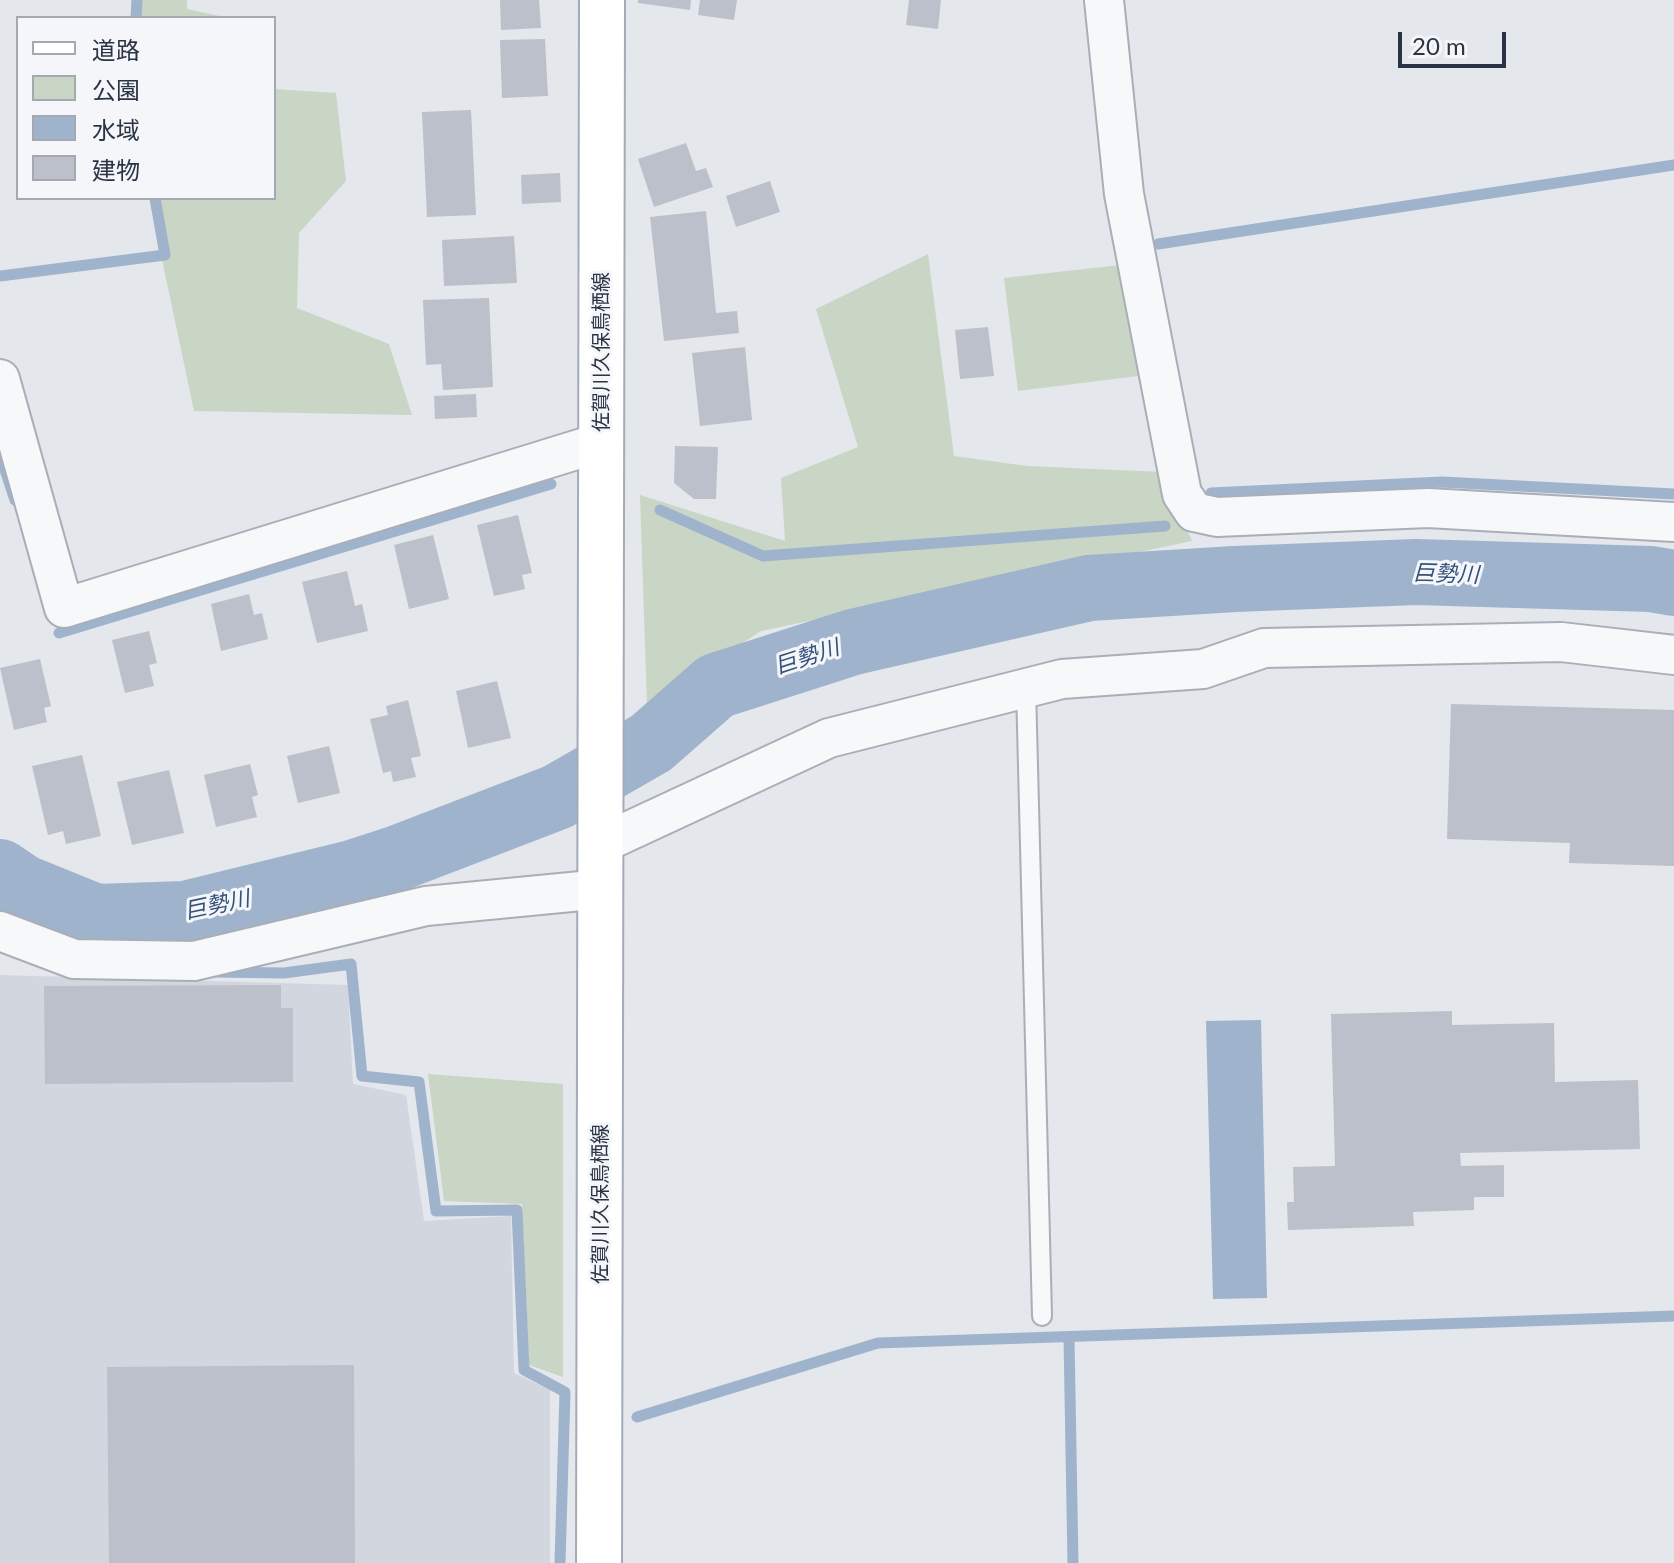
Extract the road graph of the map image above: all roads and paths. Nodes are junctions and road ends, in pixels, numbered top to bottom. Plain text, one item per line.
1 (602, 0) edge
2 (1104, 0) edge
3 (0, 379) edge
4 (602, 442) junction
5 (1674, 522) edge
6 (1674, 655) edge
7 (1026, 688) junction
8 (601, 844) junction
9 (602, 889) junction
10 (0, 931) edge
11 (1042, 1316) dead end
12 (599, 1563) edge

1 - 4 main road, 佐賀川久保鳥栖線
2 - 5 street
3 - 4 street
4 - 8 main road, 佐賀川久保鳥栖線
6 - 7 street
7 - 8 street
7 - 11 lane
8 - 9 main road, 佐賀川久保鳥栖線
9 - 10 street
9 - 12 main road, 佐賀川久保鳥栖線

